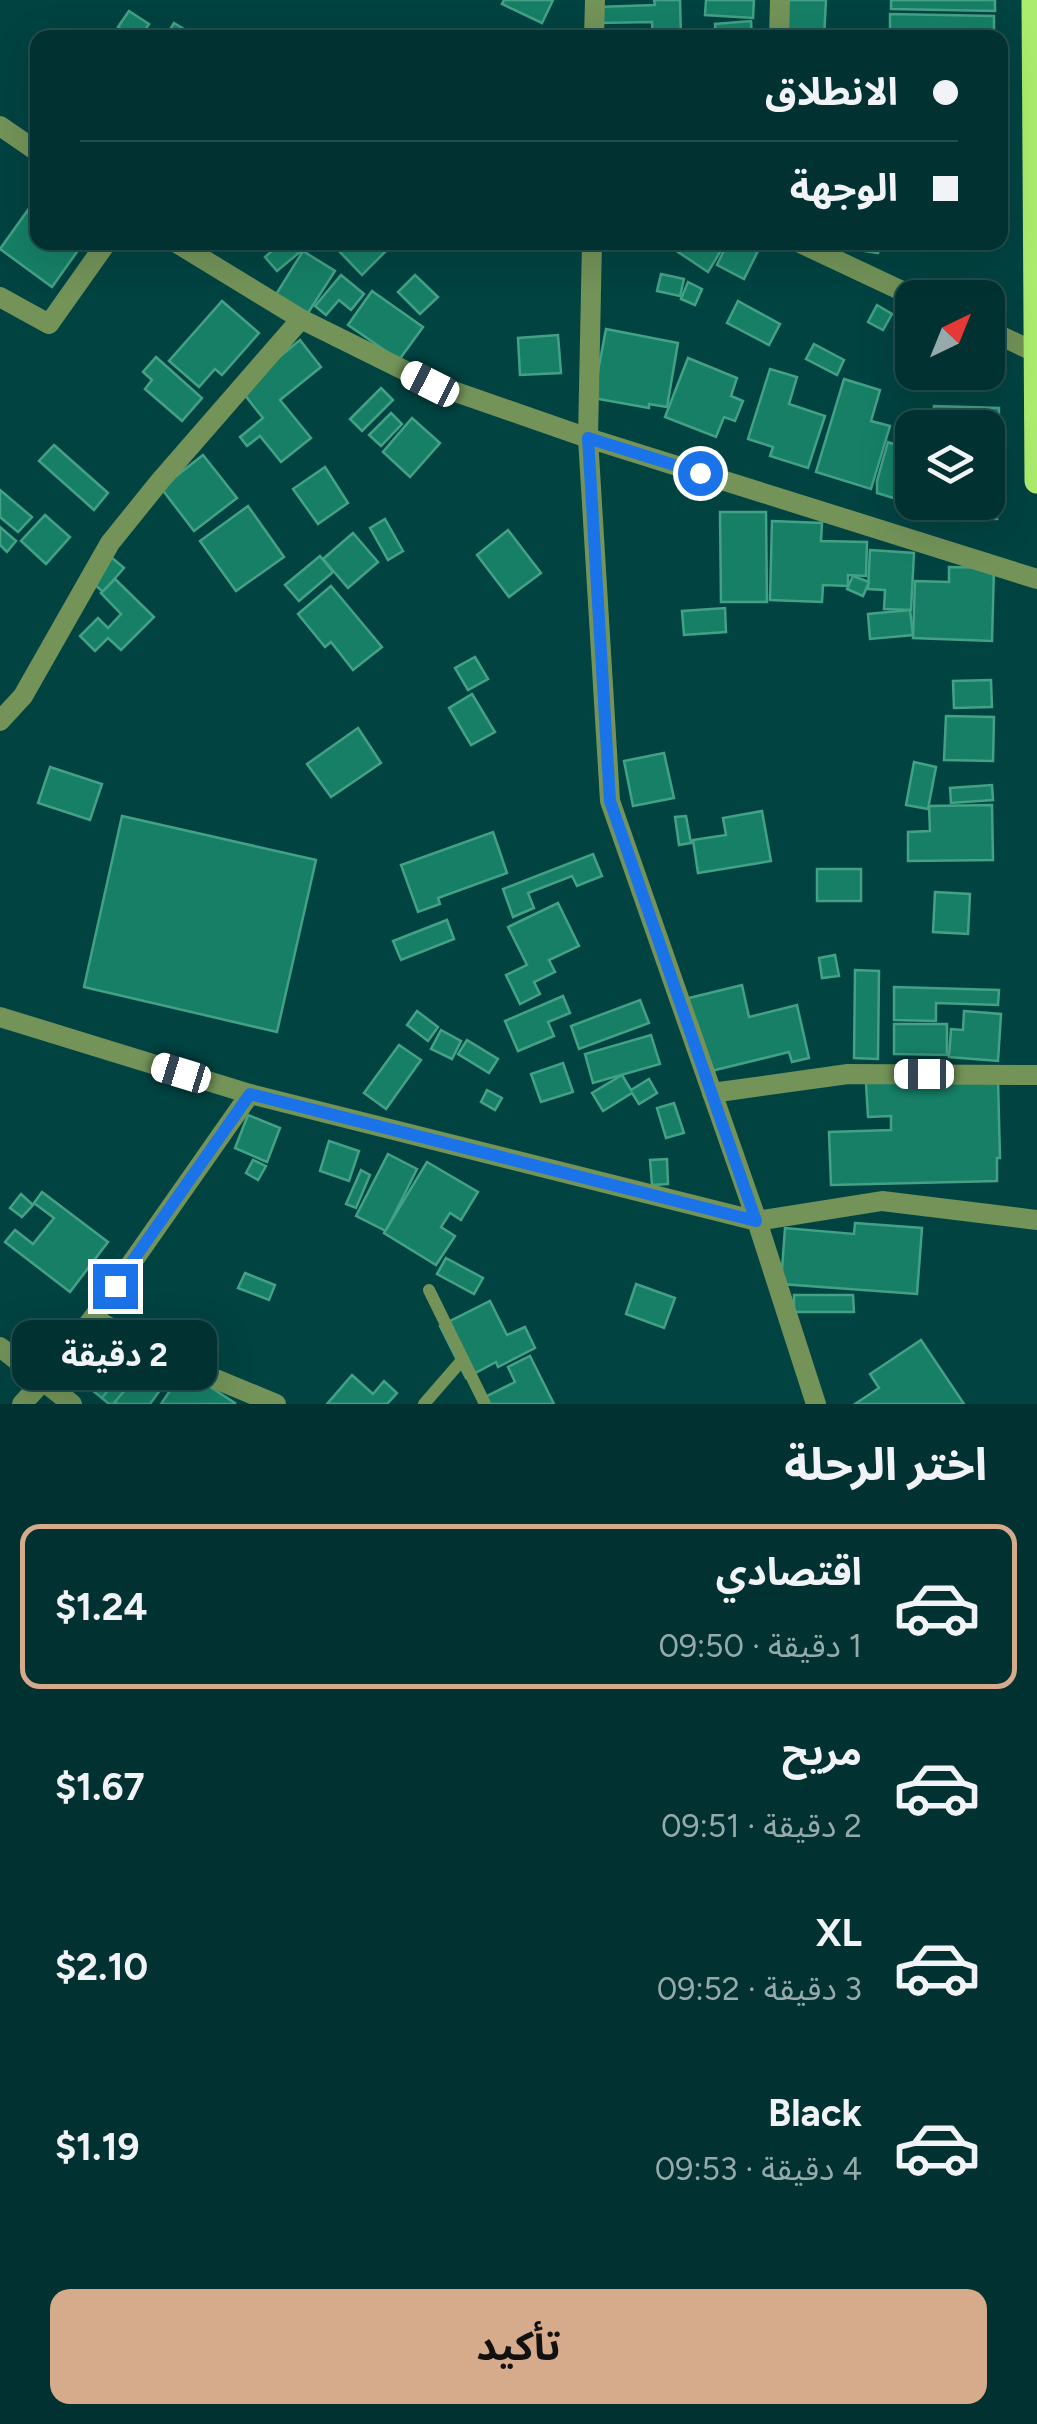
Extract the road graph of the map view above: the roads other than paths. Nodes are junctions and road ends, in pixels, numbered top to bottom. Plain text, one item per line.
1 (595, 0) edge
2 (780, 0) edge
3 (1034, 0) edge
4 (594, 30) edge
5 (779, 30) edge
6 (0, 126) edge
7 (30, 147) edge
8 (101, 250) edge
9 (188, 250) edge
10 (592, 250) edge
11 (815, 250) edge
12 (895, 288) edge
13 (0, 297) edge
14 (301, 318) junction
15 (1005, 338) edge
16 (1035, 352) edge
17 (588, 438) junction
18 (1037, 481) edge
19 (1037, 579) edge
20 (0, 721) edge
21 (0, 1016) edge
22 (1037, 1075) edge
23 (712, 1093) junction
24 (250, 1094) junction
25 (1037, 1220) edge
26 (756, 1221) junction
27 (428, 1290) dead end
28 (93, 1318) junction
29 (0, 1347) edge
30 (463, 1360) junction
31 (43, 1381) junction
32 (22, 1404) edge
33 (72, 1404) edge
34 (276, 1404) edge
35 (424, 1404) edge
36 (485, 1404) edge
37 (816, 1404) edge

1 - 4 street
2 - 5 street
3 - 16 main road
6 - 7 street
8 - 13 street
9 - 14 street
10 - 17 street
11 - 12 street
14 - 17 street
14 - 20 street
15 - 16 street
16 - 18 main road
17 - 19 street
17 - 23 street
21 - 24 street
22 - 23 street
23 - 26 street
24 - 26 street
24 - 28 street
25 - 26 street
26 - 37 street
27 - 30 lane
28 - 31 street
28 - 34 street
29 - 31 street
30 - 35 lane
30 - 36 lane
31 - 32 street
31 - 33 street

